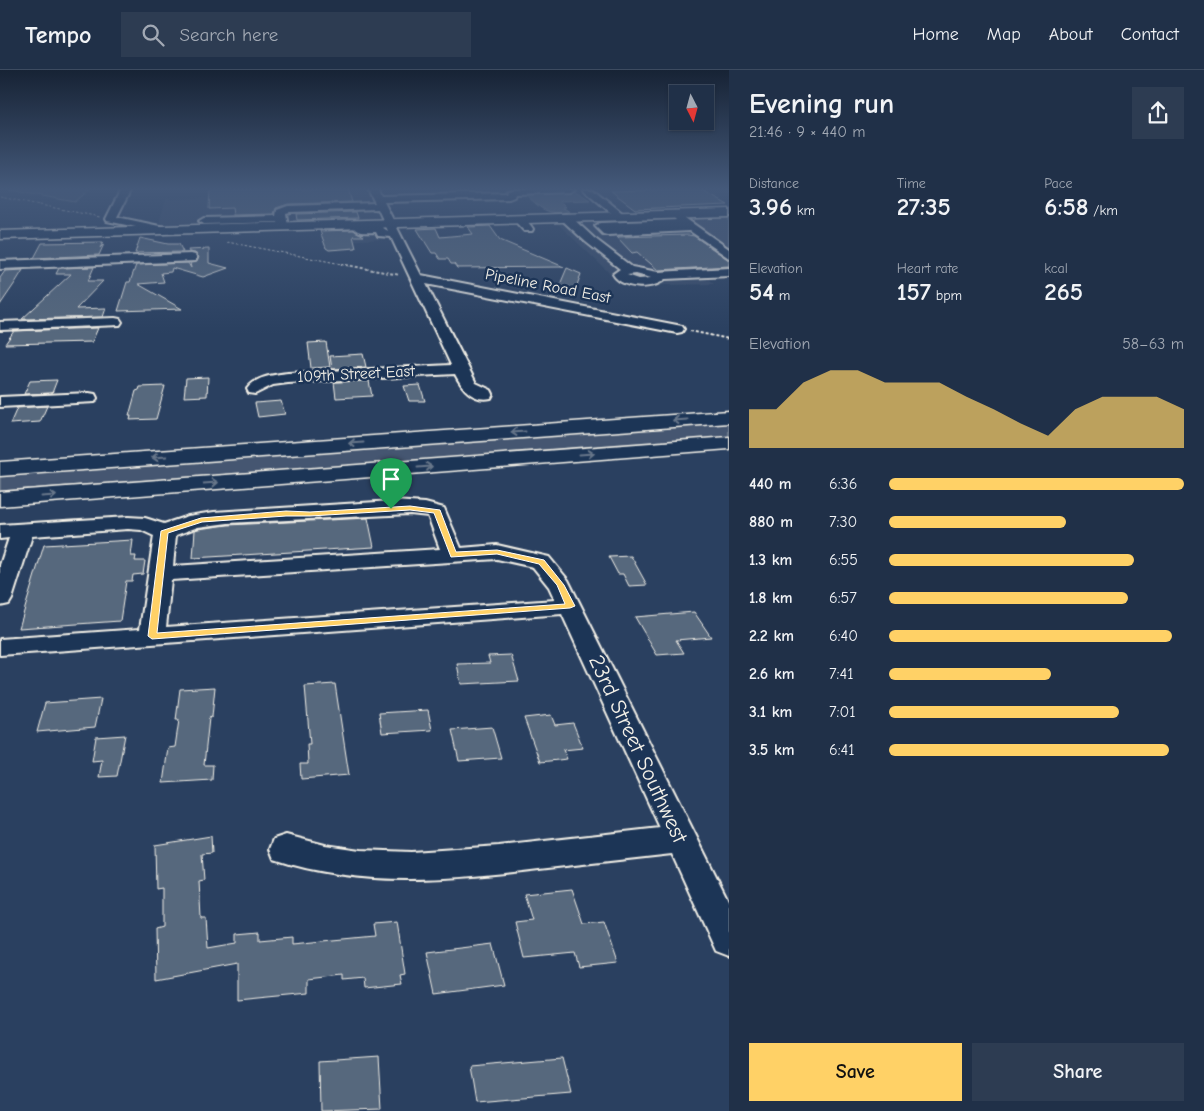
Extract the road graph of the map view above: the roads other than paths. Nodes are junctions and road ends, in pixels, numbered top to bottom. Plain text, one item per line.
1 (397, 238) edge
2 (587, 238) edge
3 (704, 238) edge
4 (729, 254) edge
5 (191, 258) dead end
6 (117, 261) junction
7 (0, 265) edge
8 (410, 266) junction
9 (729, 272) edge
10 (115, 276) dead end
11 (416, 278) junction
12 (503, 282) dead end
13 (115, 322) dead end
14 (0, 326) edge
15 (677, 329) road end
16 (460, 369) junction
17 (255, 389) dead end
18 (485, 394) dead end
19 (89, 398) dead end
20 (0, 402) edge
21 (729, 416) edge
22 (729, 444) edge
23 (0, 469) edge
24 (0, 499) edge
25 (23, 530) junction
26 (0, 532) edge
27 (164, 532) junction
28 (453, 555) junction
29 (160, 574) junction
30 (0, 599) edge
31 (570, 606) junction
32 (152, 636) junction
33 (0, 647) edge
34 (682, 839) junction
35 (286, 849) dead end
36 (729, 939) edge

1 - 8 street
2 - 9 street
3 - 4 street
5 - 6 street
6 - 7 street
6 - 10 street
8 - 11 street
8 - 12 street
11 - 15 street, Pipeline Road East
11 - 16 street
13 - 14 street
16 - 17 street, 109th Street East
16 - 18 street
19 - 20 street
21 -> 23 main road
24 -> 22 main road
25 - 26 street
25 - 27 street
25 - 30 street
27 - 28 street
27 - 29 street
28 - 29 street
28 - 31 street, 23rd Street Southwest
29 - 32 street
31 - 32 street
31 - 34 street, 23rd Street Southwest
32 - 33 street
34 - 35 street
34 - 36 street, 23rd Street Southwest

